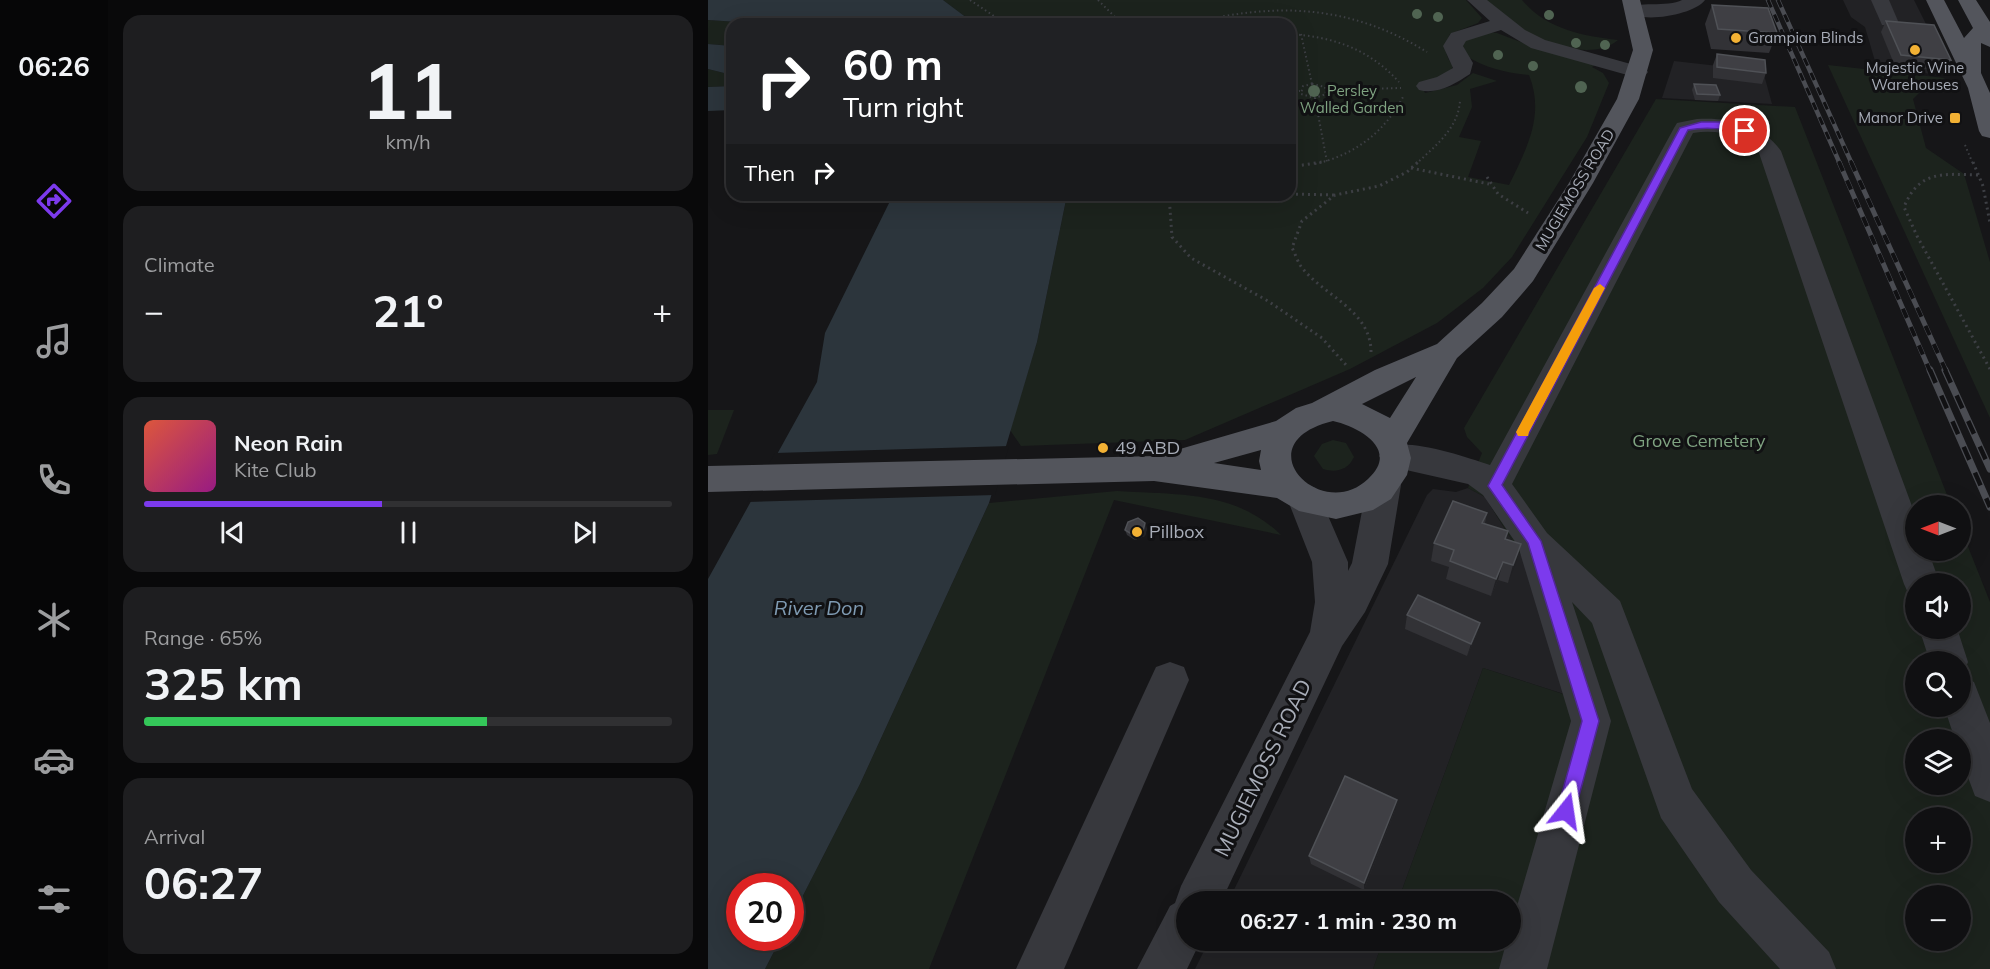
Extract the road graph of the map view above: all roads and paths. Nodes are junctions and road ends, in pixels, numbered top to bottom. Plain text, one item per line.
1 (970, 0) edge
2 (1098, 0) edge
3 (1476, 0) edge
4 (1696, 0) edge
5 (1880, 0) edge
6 (1935, 0) edge
7 (1967, 0) edge
8 (1973, 0) edge
9 (1634, 5) edge
10 (1990, 10) edge
11 (997, 18) edge
12 (1115, 18) edge
13 (1217, 18) edge
14 (1889, 21) edge
15 (1503, 23) junction
16 (1988, 33) edge
17 (1296, 34) edge
18 (1301, 34) junction
19 (1638, 72) junction
20 (1971, 73) junction
21 (1454, 78) junction
22 (1312, 84) junction
23 (1426, 86) dead end
24 (1403, 88) junction
25 (1328, 90) junction
26 (1296, 91) edge
27 (1300, 91) junction
28 (1315, 98) junction
29 (1990, 131) edge
30 (1328, 162) junction
31 (1296, 166) edge
32 (1411, 168) junction
33 (1978, 175) dead end
34 (1487, 177) dead end
35 (1489, 184) junction
36 (1296, 194) edge
37 (1335, 195) junction
38 (1907, 198) joint
39 (1169, 201) edge
40 (1555, 226) junction
41 (1447, 351) junction
42 (1371, 357) dead end
43 (1350, 369) dead end
44 (1990, 369) edge
45 (1323, 411) junction
46 (1284, 431) junction
47 (1390, 460) junction
48 (1154, 468) junction
49 (708, 479) edge
50 (1495, 486) junction
51 (1295, 492) junction
52 (1534, 541) junction
53 (1918, 573) edge
54 (1329, 634) junction
55 (1170, 680) dead end
56 (1968, 717) edge
57 (1990, 781) edge
58 (1202, 891) edge
59 (1176, 941) edge
60 (1040, 969) edge
61 (1161, 969) edge
62 (1523, 969) edge
63 (1812, 969) edge

1 - 11 path
2 - 12 path
3 - 15 street
4 - 9 street
5 - 14 street
6 - 20 main road
7 - 16 main road
8 - 10 main road
9 - 19 main road, MUGIEMOSS ROAD
13 - 21 path
15 - 19 street
15 - 21 street
16 - 20 main road
17 - 18 path
18 - 22 path
18 - 24 path
19 - 40 main road, MUGIEMOSS ROAD
20 - 29 main road
21 - 23 street
21 - 32 path
22 - 25 path
22 - 27 path
24 - 25 path
24 - 30 path
25 - 28 path
26 - 27 path
27 - 28 path
28 - 30 path
30 - 31 path
32 - 35 path
32 - 37 path
33 - 38 path
34 - 35 path
35 - 40 path
36 - 37 path
37 - 42 path
38 - 44 path
39 - 43 path
40 - 41 main road, MUGIEMOSS ROAD
41 - 45 main road
41 - 47 main road
45 - 46 main road
45 - 47 main road
46 - 48 main road
46 - 51 main road
47 - 50 street
47 - 51 main road
47 - 54 street, MUGIEMOSS ROAD
48 - 49 main road
48 - 51 main road
50 - 52 street
50 - 53 street
51 - 54 street, MUGIEMOSS ROAD
52 - 62 street
52 - 63 street
54 - 58 street, MUGIEMOSS ROAD
55 - 60 street
56 - 57 street
59 - 61 street

